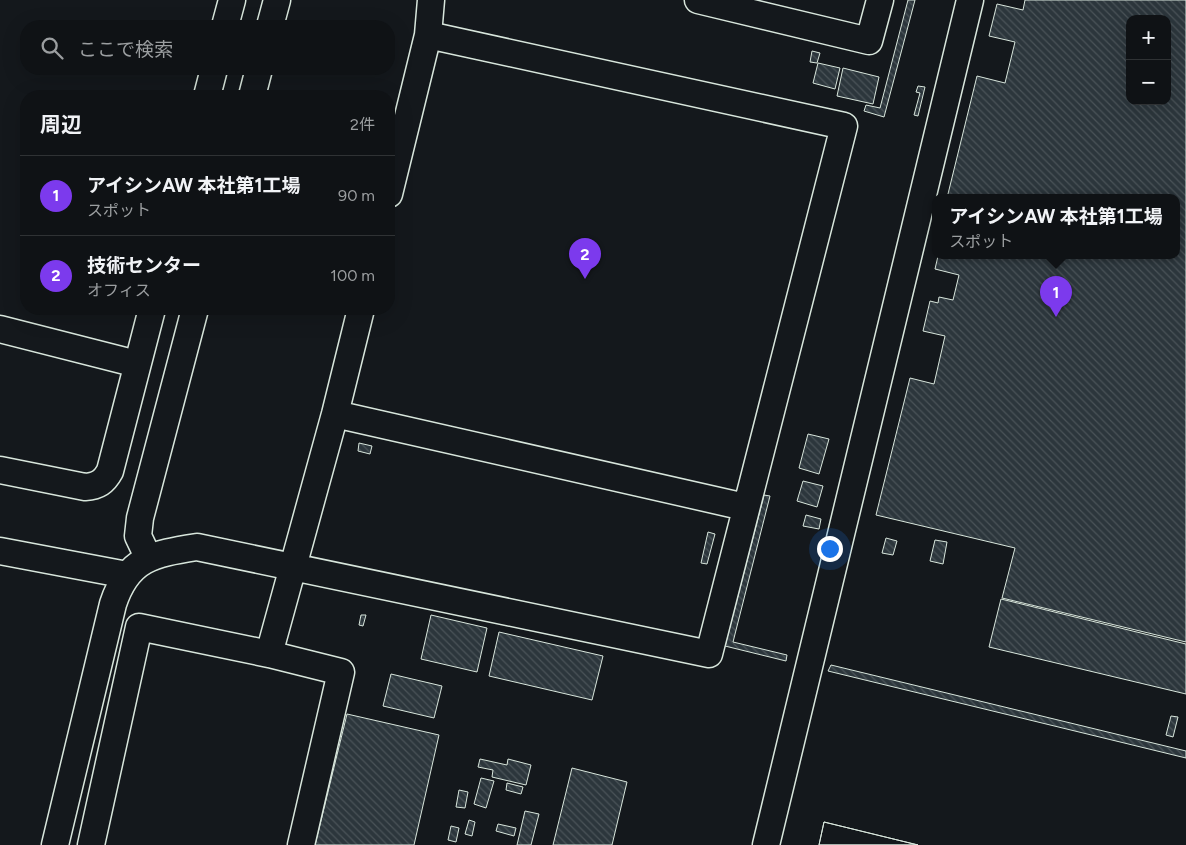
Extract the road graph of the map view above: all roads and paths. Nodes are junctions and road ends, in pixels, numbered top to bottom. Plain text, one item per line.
1 (232, 0) edge
2 (277, 0) edge
3 (431, 0) edge
4 (698, 0) edge
5 (880, 0) edge
6 (970, 0) edge
7 (227, 20) edge
8 (272, 20) edge
9 (428, 35) junction
10 (212, 75) edge
11 (257, 75) edge
12 (209, 90) edge
13 (254, 90) edge
14 (395, 170) edge
15 (150, 315) edge
16 (194, 315) edge
17 (360, 315) edge
18 (0, 329) edge
19 (137, 364) junction
20 (335, 414) junction
21 (0, 470) edge
22 (745, 507) junction
23 (0, 551) edge
24 (148, 557) junction
25 (294, 567) junction
26 (127, 574) junction
27 (269, 654) junction
28 (55, 845) edge
29 (91, 845) edge
30 (301, 845) edge
31 (766, 845) edge

1 - 7 street
2 - 8 street
3 - 9 street
4 - 5 street
6 - 31 street
9 - 14 street
9 - 22 street
10 - 12 street
11 - 13 street
15 - 19 street
16 - 24 street
17 - 20 street
18 - 19 street
19 - 21 street
20 - 22 street
20 - 25 street
22 - 25 street
23 - 26 street
24 - 25 street
24 - 26 street
25 - 27 street
26 - 28 street
27 - 29 street
27 - 30 street

